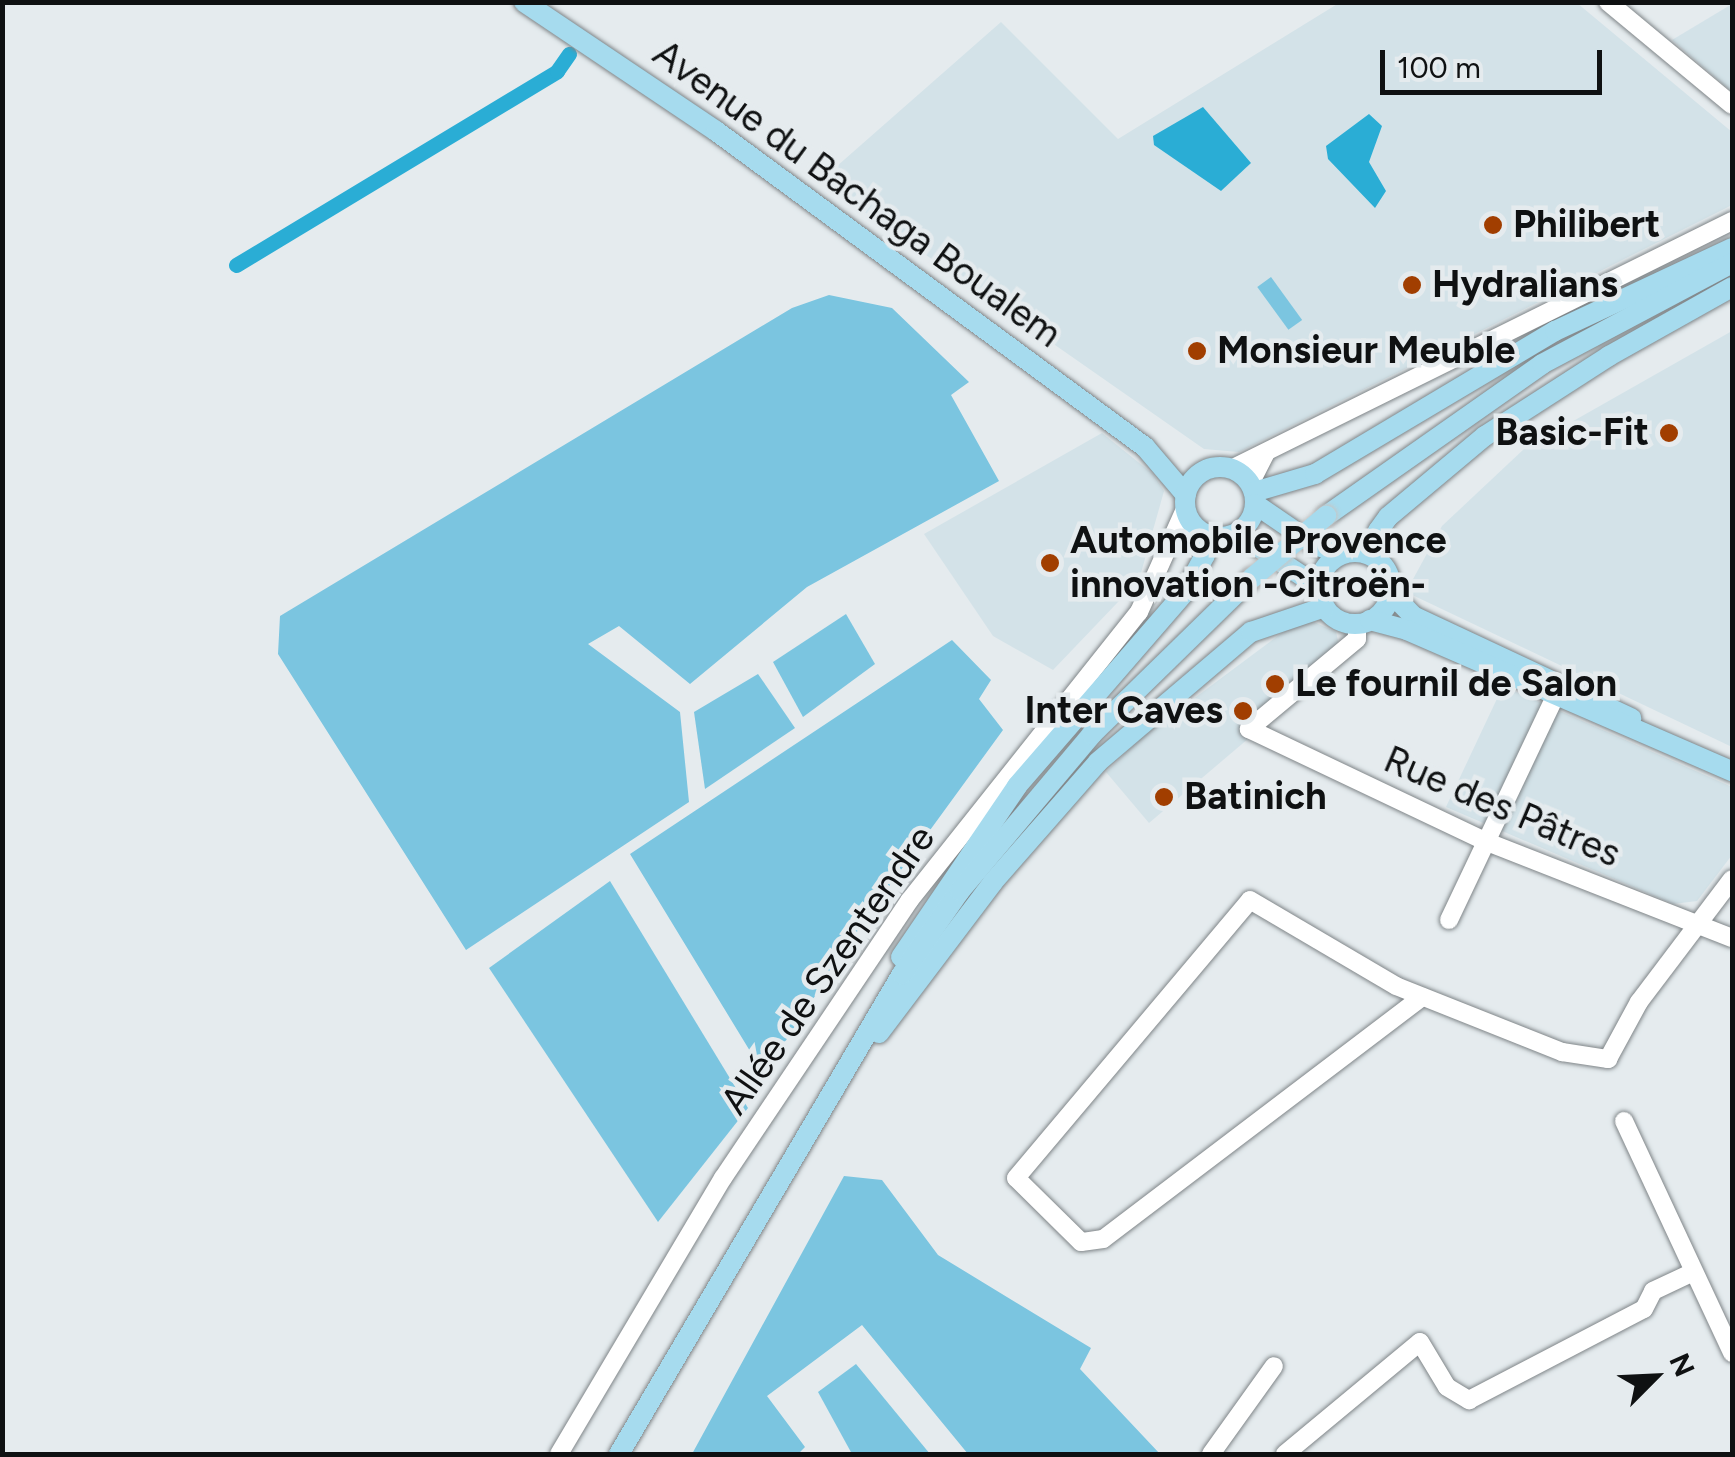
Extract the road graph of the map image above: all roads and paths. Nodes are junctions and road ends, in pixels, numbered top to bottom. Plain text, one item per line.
1 (524, 2) edge
2 (1608, 2) edge
3 (1732, 106) edge
4 (1732, 221) edge
5 (1732, 248) edge
6 (1732, 263) edge
7 (1732, 287) edge
8 (1145, 447) junction
9 (1265, 455) junction
10 (1231, 469) junction
11 (1204, 472) junction
12 (1253, 493) junction
13 (1186, 501) junction
14 (1202, 531) junction
15 (1237, 533) junction
16 (1171, 538) junction
17 (1342, 554) junction
18 (1377, 560) junction
19 (1390, 592) junction
20 (1322, 597) junction
21 (1363, 622) junction
22 (1520, 666) junction
23 (1499, 673) junction
24 (1558, 692) junction
25 (1732, 771) edge
26 (1487, 842) junction
27 (1732, 879) edge
28 (1449, 920) dead end
29 (1696, 924) junction
30 (1732, 938) edge
31 (902, 974) junction
32 (1396, 986) junction
33 (1422, 997) junction
34 (1397, 1019) junction
35 (845, 1073) junction
36 (1624, 1121) dead end
37 (1691, 1273) junction
38 (1732, 1353) edge
39 (1274, 1366) dead end
40 (559, 1454) edge
41 (619, 1454) edge
42 (1211, 1454) edge
43 (1286, 1454) edge

1 - 8 main road, Avenue du Bachaga Boualem
2 - 3 street
4 - 9 street
5 - 12 main road
6 - 31 main road, bridge
7 - 18 main road
8 - 11 main road
8 - 13 main road
9 - 10 street
9 - 12 street
10 - 11 main road
10 - 12 main road
11 - 13 main road
12 - 15 main road
12 - 17 main road
13 - 14 main road
13 - 16 street, Allée de Szentendre
14 - 15 main road
14 - 16 street
14 - 31 main road
15 - 20 main road
16 - 40 street, Allée de Szentendre
17 - 18 main road
17 - 20 main road
18 - 19 main road
19 - 21 main road
19 - 22 main road
20 - 21 main road
20 - 35 main road
21 - 23 main road
21 - 26 street, Rue des Pâtres
22 - 23 main road
22 - 24 main road
23 - 24 main road
24 - 25 main road
24 - 26 street
26 - 28 street
26 - 29 street, Rue des Pâtres
27 - 29 street
29 - 30 street, Rue des Pâtres
29 - 33 street
31 - 35 main road
32 - 33 street
32 - 34 street
32 - 34 street
33 - 34 street
35 - 41 main road
36 - 37 street
37 - 38 street
37 - 43 street
39 - 42 street

